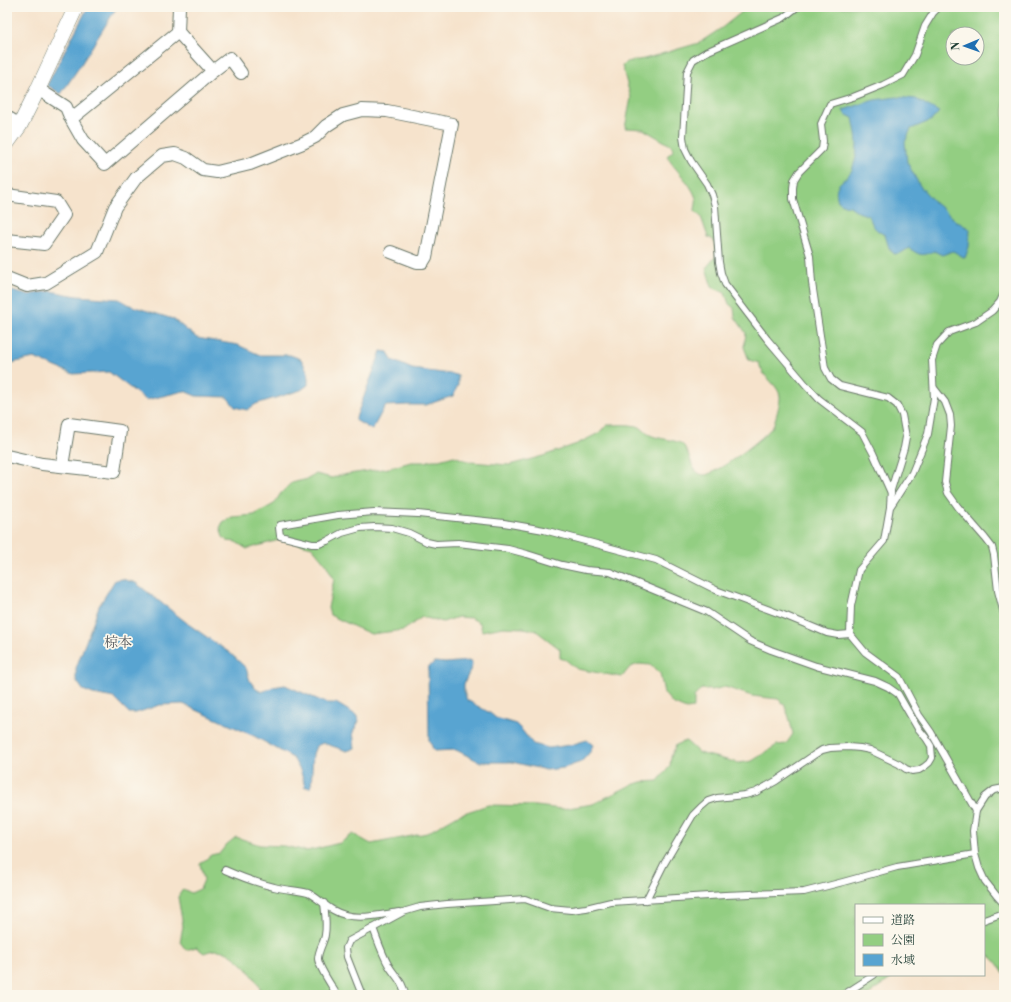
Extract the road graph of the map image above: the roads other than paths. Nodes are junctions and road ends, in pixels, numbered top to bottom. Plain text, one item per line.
1 (76, 7) edge
2 (179, 7) edge
3 (797, 7) edge
4 (939, 7) edge
5 (178, 32) junction
6 (213, 71) junction
7 (241, 73) dead end
8 (38, 89) junction
9 (7, 117) edge
10 (71, 119) junction
11 (20, 125) junction
12 (7, 143) edge
13 (7, 195) edge
14 (7, 240) edge
15 (391, 252) dead end
16 (7, 278) edge
17 (1004, 293) edge
18 (934, 388) junction
19 (7, 456) edge
20 (62, 466) dead end
21 (891, 493) junction
22 (890, 507) junction
23 (1004, 614) edge
24 (850, 634) junction
25 (926, 725) junction
26 (917, 727) junction
27 (1004, 788) edge
28 (976, 811) junction
29 (974, 854) junction
30 (225, 870) dead end
31 (646, 900) junction
32 (324, 903) junction
33 (1004, 904) edge
34 (403, 912) junction
35 (1004, 913) edge
36 (985, 920) edge
37 (373, 928) junction
38 (872, 976) edge
39 (337, 995) edge
40 (362, 995) edge
41 (405, 995) edge
42 (843, 995) edge

1 - 8 street
2 - 5 street
3 - 21 lane
4 - 21 lane
5 - 6 street
5 - 10 street
6 - 7 street
6 - 10 street
8 - 10 street
8 - 11 street
9 - 11 street
11 - 12 street
13 - 14 street
15 - 16 street
17 - 18 lane
18 - 22 lane
18 - 23 lane
19 - 20 street
21 - 22 lane
22 - 24 lane
24 - 25 lane
24 - 26 lane
25 - 26 lane
25 - 28 lane
26 - 31 lane
27 - 28 lane
28 - 29 lane
29 - 31 lane
29 - 33 lane
30 - 32 lane
31 - 34 lane
32 - 34 lane
32 - 39 lane
34 - 37 lane
35 - 36 lane
37 - 40 lane
37 - 41 lane
38 - 42 lane

